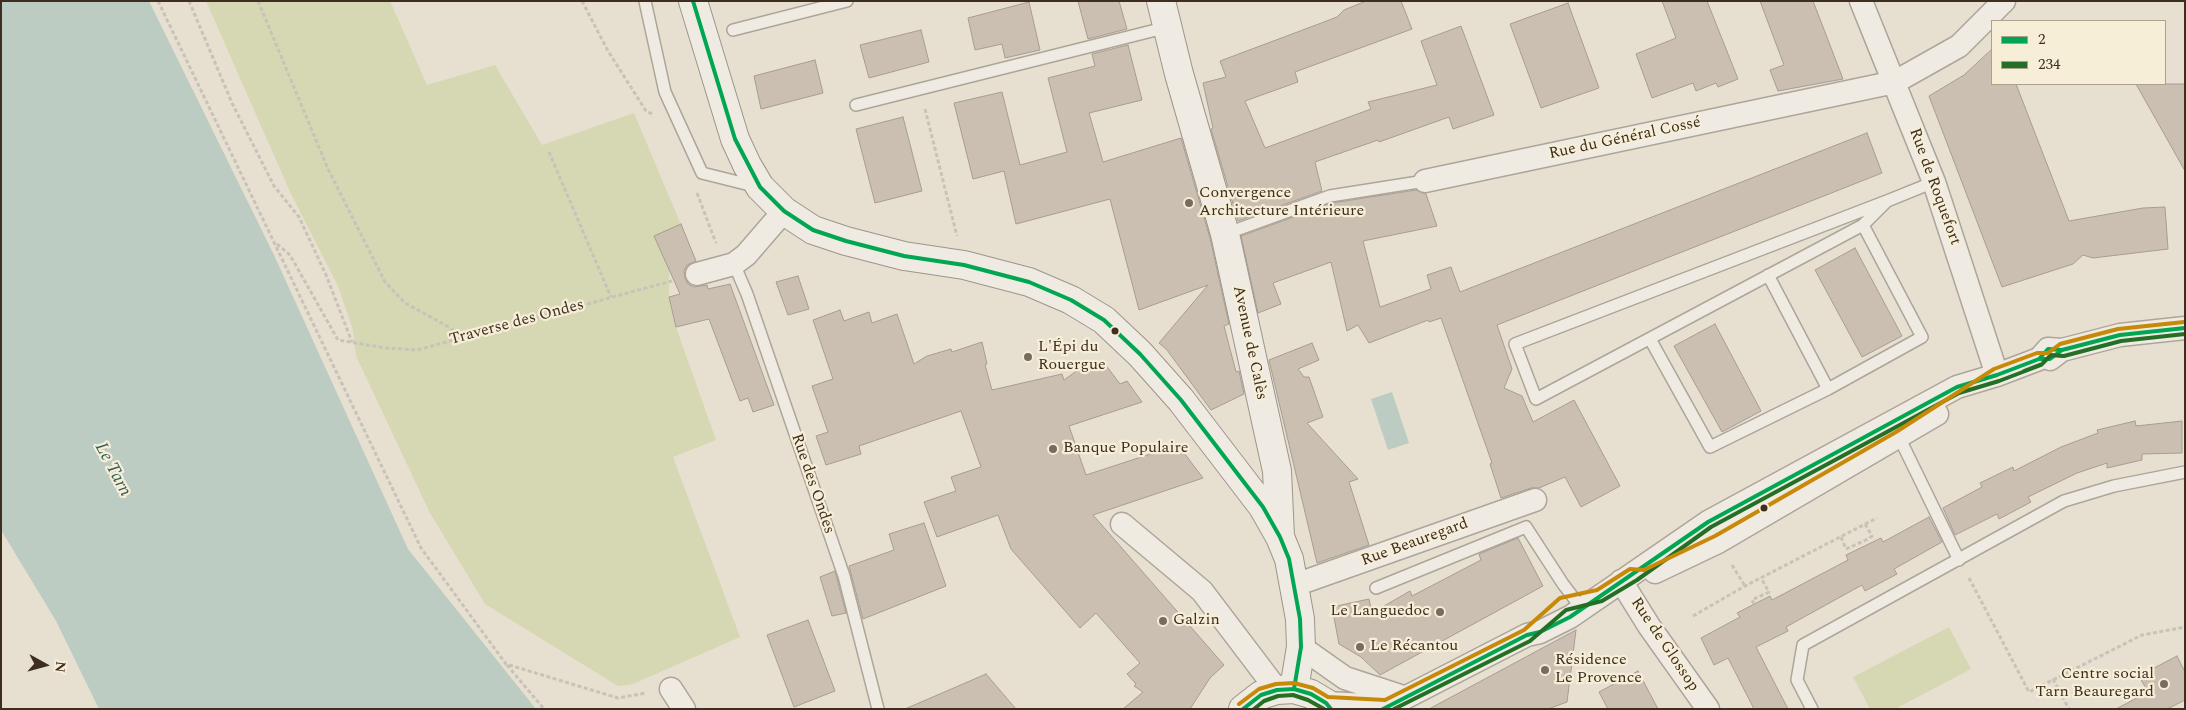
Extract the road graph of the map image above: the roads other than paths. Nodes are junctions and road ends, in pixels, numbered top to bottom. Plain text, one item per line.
1 (645, 1) edge
2 (693, 1) edge
3 (847, 1) edge
4 (1861, 1) edge
5 (2004, 1) edge
6 (1164, 14) edge
7 (733, 30) dead end
8 (1895, 82) junction
9 (856, 105) dead end
10 (1425, 182) joint
11 (1934, 182) junction
12 (760, 187) junction
13 (1887, 201) junction
14 (784, 211) junction
15 (1863, 225) junction
16 (1225, 234) junction
17 (734, 264) junction
18 (697, 274) road end
19 (1768, 275) junction
20 (2185, 328) edge
21 (1650, 339) junction
22 (1997, 376) junction
23 (1828, 389) junction
24 (1899, 437) junction
25 (2185, 472) edge
26 (1535, 500) dead end
27 (1122, 524) dead end
28 (1280, 537) junction
29 (1960, 560) junction
30 (1627, 578) junction
31 (1295, 585) junction
32 (1376, 588) dead end
33 (1599, 596) junction
34 (1576, 601) junction
35 (1527, 635) junction
36 (1301, 647) junction
37 (671, 689) road end
38 (1285, 690) junction
39 (1390, 704) edge
40 (1328, 706) edge
41 (684, 709) edge
42 (878, 709) edge
43 (1243, 709) edge
44 (1708, 709) edge
45 (1812, 709) edge

1 - 12 lane
2 - 12 main road
3 - 7 lane
4 - 8 street, Rue de Roquefort
5 - 8 street, Rue du Général Cossé
6 - 9 lane
6 - 16 main road, Avenue de Calès
8 - 10 street, Rue du Général Cossé
8 - 11 street, Rue de Roquefort
10 - 16 lane, Rue du Général Cossé
11 - 13 lane
11 - 22 street, Rue de Roquefort
12 - 14 main road
13 - 15 lane
13 - 21 lane
14 - 17 street
14 - 28 main road
15 - 19 lane
15 - 23 lane
16 - 28 main road, Avenue de Calès
17 - 18 street
17 - 42 lane, Rue des Ondes
19 - 21 lane
19 - 23 lane
20 - 22 street
21 - 23 lane
22 - 24 street
22 - 30 street
24 - 29 lane
24 - 30 street
25 - 29 lane
26 - 31 street, Rue Beauregard
27 - 38 street
28 - 31 main road, Avenue de Calès
29 - 45 lane
30 - 33 street
30 - 44 street, Rue de Glossop
31 - 36 main road, Avenue de Calès
32 - 34 lane
33 - 34 street
33 - 35 street
34 - 35 street
35 - 39 street
36 - 38 main road, Avenue de Calès
36 - 39 street
37 - 41 street
38 - 40 main road
38 - 43 main road
39 - 40 street

